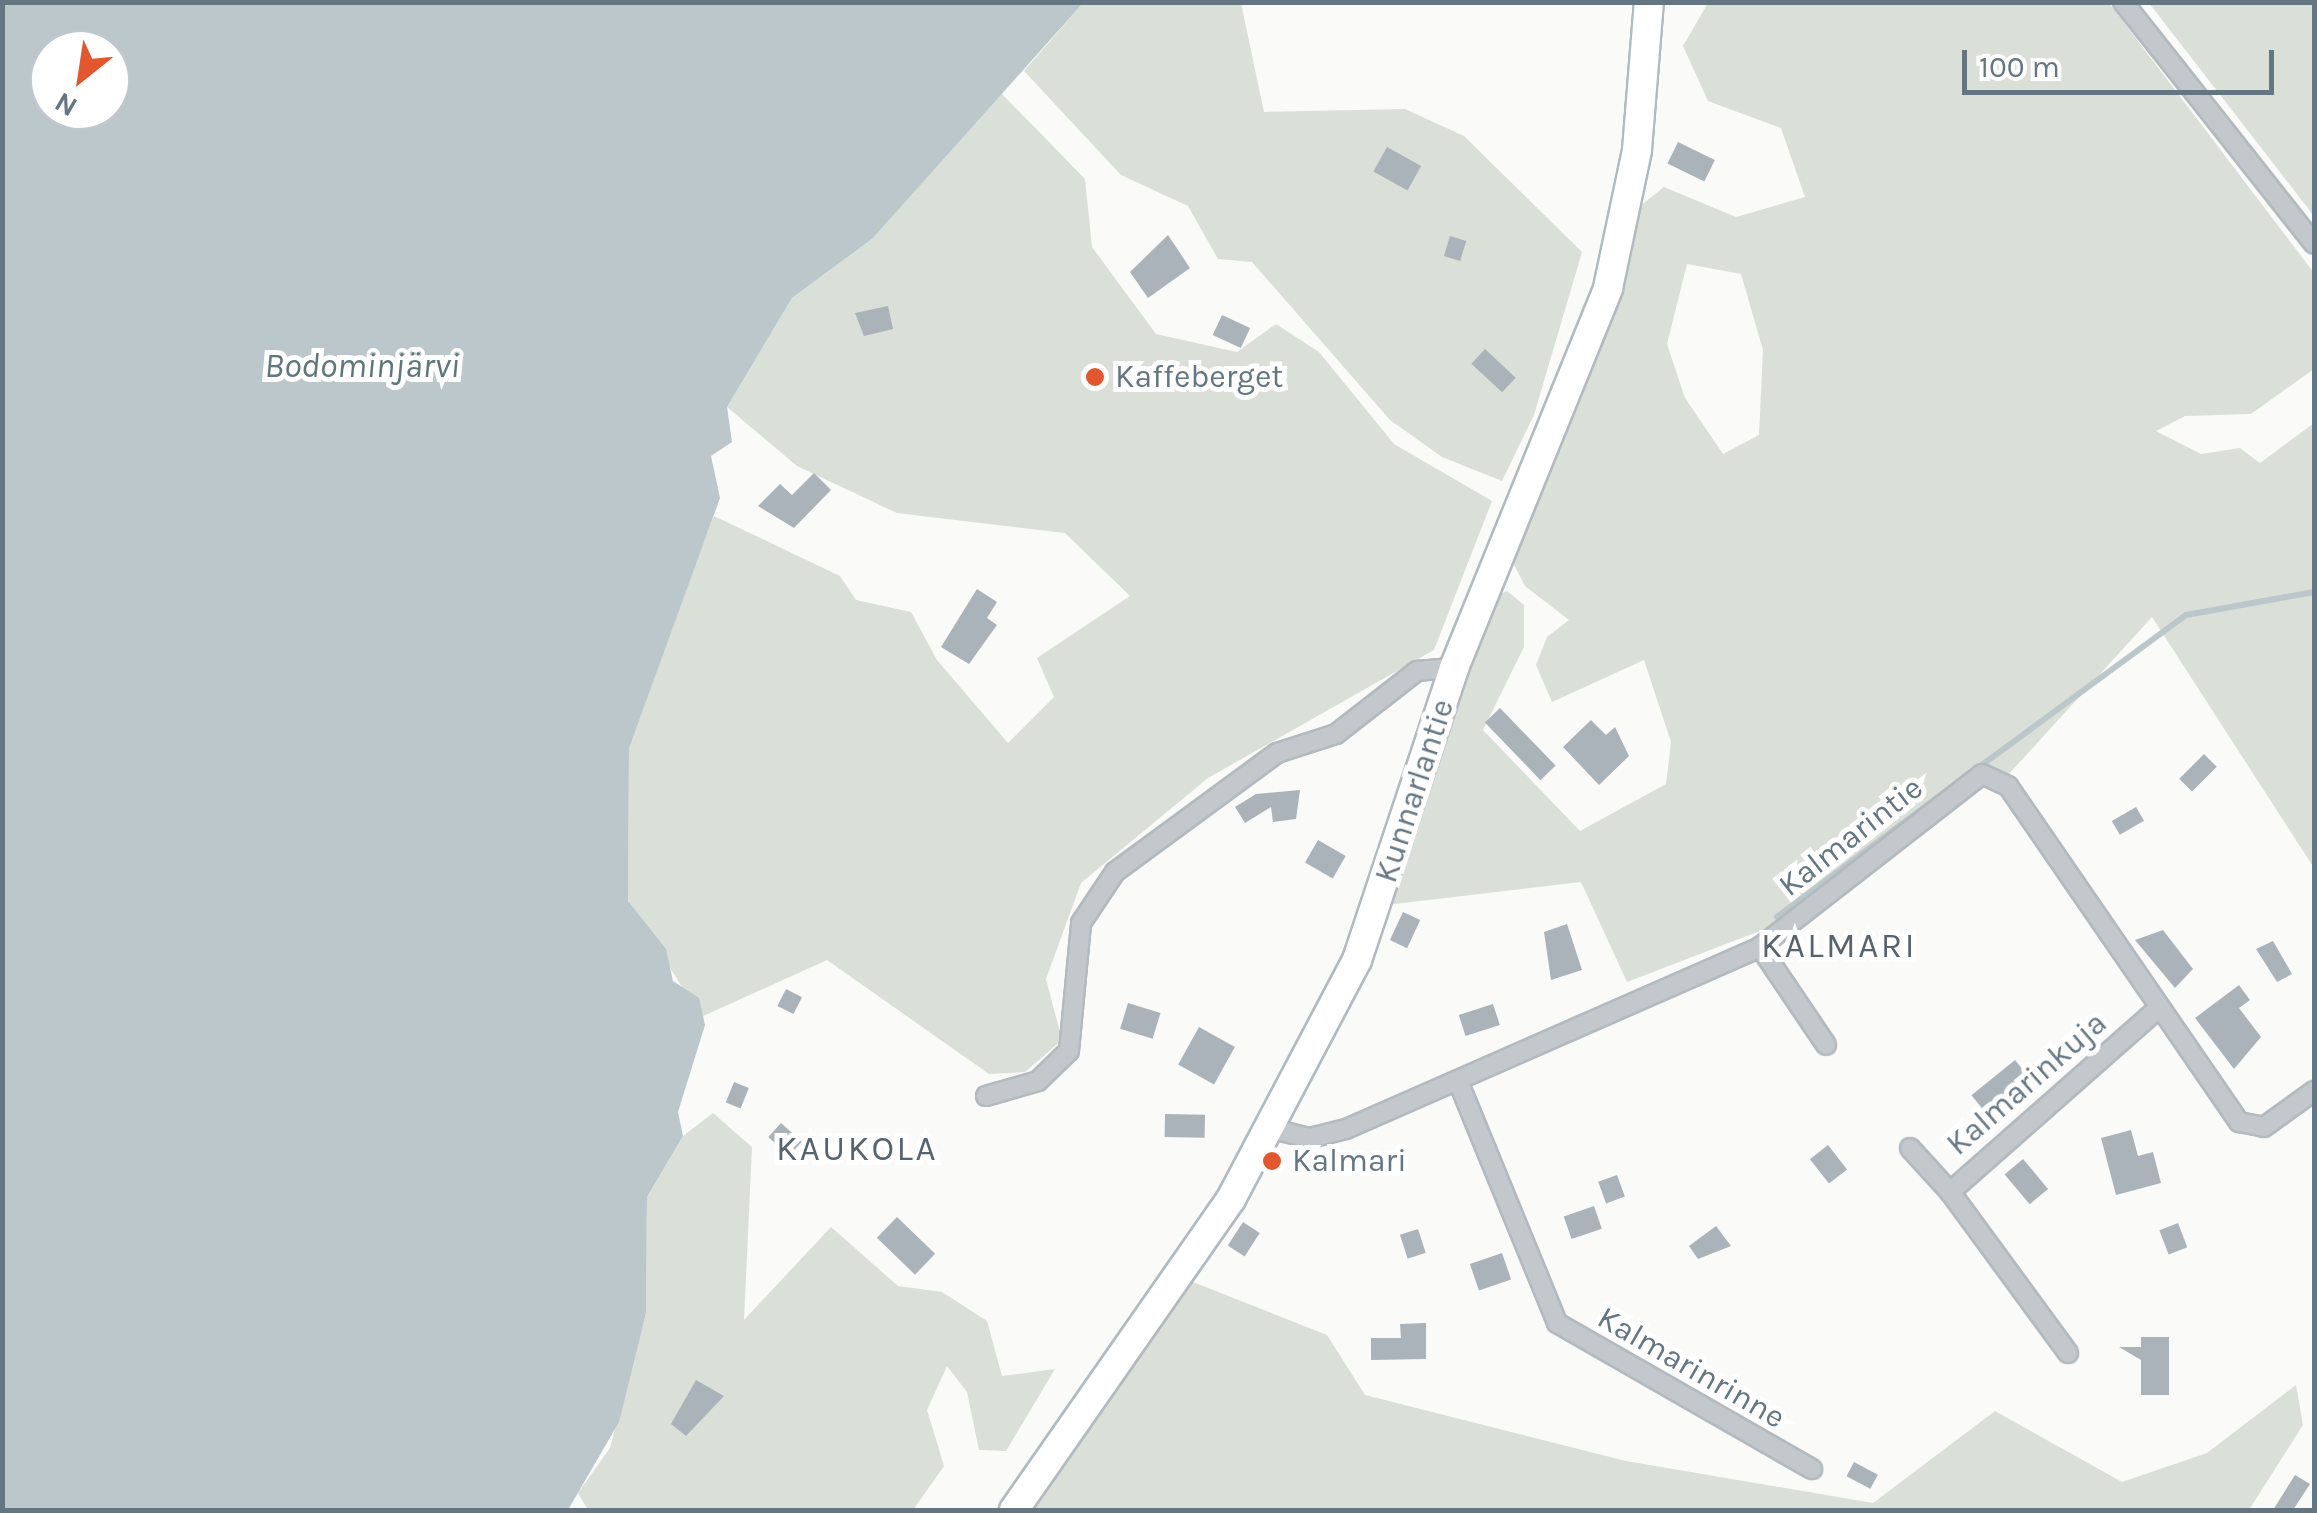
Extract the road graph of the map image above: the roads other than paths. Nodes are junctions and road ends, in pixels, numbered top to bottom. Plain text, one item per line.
1 (1649, 2) edge
2 (2124, 2) edge
3 (2314, 244) edge
4 (1454, 668) junction
5 (1760, 947) junction
6 (2159, 1008) junction
7 (1826, 1045) dead end
8 (1460, 1086) junction
9 (2314, 1091) edge
10 (986, 1096) dead end
11 (1273, 1128) junction
12 (1910, 1148) dead end
13 (1950, 1192) junction
14 (2068, 1353) dead end
15 (1812, 1469) dead end
16 (1014, 1510) edge

1 - 4 main road, Kunnarlantie
2 - 3 street
4 - 10 street
4 - 11 main road, Kunnarlantie
5 - 6 street, Kalmarintie
5 - 7 street
5 - 8 street, Kalmarintie
6 - 9 street, Kalmarintie
6 - 13 street, Kalmarinkuja
8 - 11 street, Kalmarintie
8 - 15 street, Kalmarinrinne
11 - 16 main road, Kunnarlantie
12 - 13 street
13 - 14 street, Kalmarinkuja

